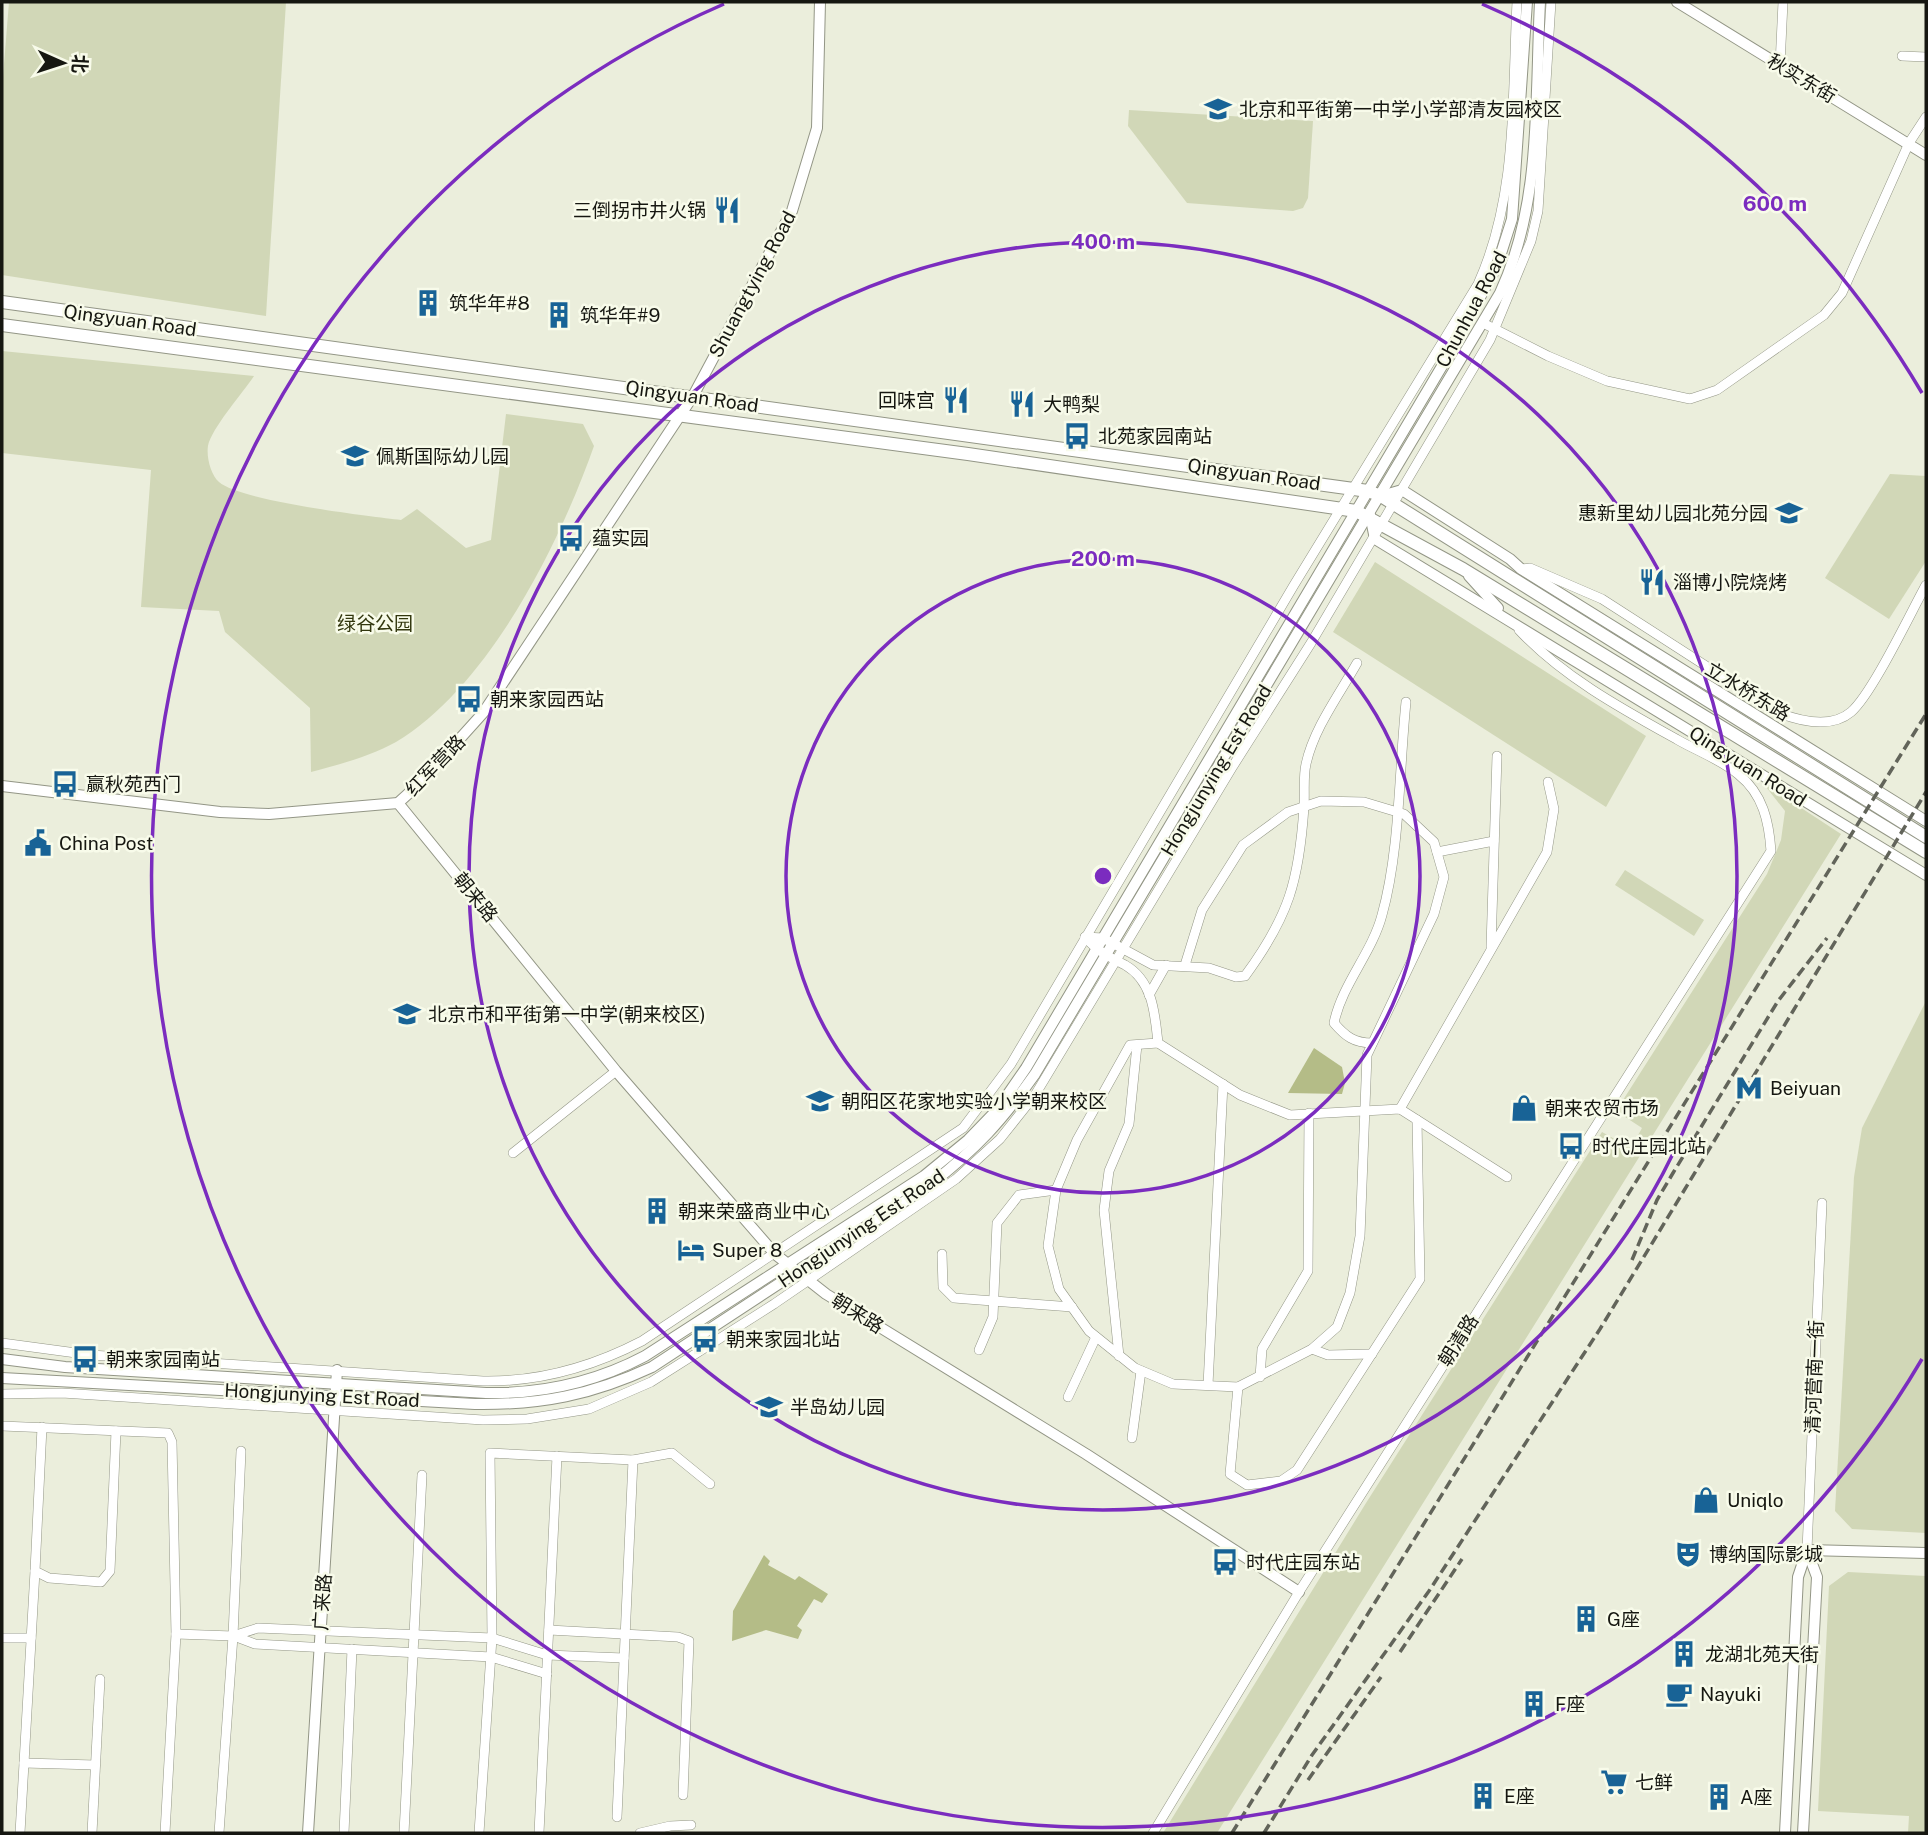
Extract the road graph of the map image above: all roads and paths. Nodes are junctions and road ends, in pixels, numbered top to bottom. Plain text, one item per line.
1 (820, 2) edge
2 (1517, 2) edge
3 (1527, 2) edge
4 (1540, 2) edge
5 (1551, 2) edge
6 (1677, 2) edge
7 (1783, 2) edge
8 (1902, 56) dead end
9 (1926, 57) edge
10 (1780, 65) junction
11 (1926, 117) edge
12 (1909, 144) junction
13 (1926, 155) edge
14 (2, 302) edge
15 (1483, 323) junction
16 (2, 325) edge
17 (1496, 330) junction
18 (693, 397) junction
19 (679, 417) junction
20 (1361, 489) junction
21 (1402, 490) junction
22 (1381, 496) junction
23 (1393, 504) junction
24 (1342, 507) junction
25 (1356, 510) junction
26 (1370, 515) junction
27 (1382, 523) junction
28 (1374, 537) junction
29 (1485, 562) junction
30 (1462, 569) junction
31 (1521, 569) junction
32 (1926, 585) edge
33 (1508, 619) junction
34 (1357, 663) dead end
35 (1406, 702) dead end
36 (1497, 756) dead end
37 (1548, 782) dead end
38 (2, 786) edge
39 (398, 803) junction
40 (1304, 807) junction
41 (1395, 811) junction
42 (1926, 821) edge
43 (1926, 837) edge
44 (1494, 841) junction
45 (1437, 852) junction
46 (1926, 852) edge
47 (1926, 875) edge
48 (1085, 937) junction
49 (1107, 941) junction
50 (1124, 950) junction
51 (1491, 950) junction
52 (1100, 952) junction
53 (1117, 961) junction
54 (1166, 965) junction
55 (1185, 965) junction
56 (1149, 995) junction
57 (1157, 1042) junction
58 (1373, 1043) junction
59 (1137, 1045) junction
60 (616, 1071) junction
61 (1223, 1084) junction
62 (1367, 1109) junction
63 (1400, 1109) junction
64 (1309, 1113) junction
65 (1417, 1120) junction
66 (513, 1153) dead end
67 (1507, 1177) dead end
68 (1056, 1190) junction
69 (1822, 1203) dead end
70 (775, 1254) junction
71 (942, 1254) dead end
72 (787, 1264) junction
73 (797, 1272) junction
74 (808, 1280) junction
75 (993, 1300) junction
76 (1072, 1307) junction
77 (1096, 1337) junction
78 (2, 1343) edge
79 (1312, 1349) junction
80 (979, 1350) dead end
81 (1372, 1354) junction
82 (1119, 1356) junction
83 (2, 1359) edge
84 (337, 1370) junction
85 (1141, 1371) junction
86 (1259, 1377) junction
87 (2, 1378) edge
88 (1208, 1385) junction
89 (1238, 1387) junction
90 (336, 1389) junction
91 (2, 1394) edge
92 (1068, 1397) dead end
93 (335, 1412) junction
94 (2, 1426) edge
95 (42, 1427) junction
96 (116, 1431) junction
97 (1132, 1438) dead end
98 (241, 1451) dead end
99 (557, 1456) junction
100 (633, 1460) junction
101 (422, 1475) dead end
102 (710, 1483) dead end
103 (1807, 1550) junction
104 (1926, 1553) edge
105 (35, 1572) junction
106 (1299, 1591) junction
107 (549, 1630) junction
108 (320, 1632) junction
109 (176, 1634) junction
110 (625, 1634) junction
111 (233, 1636) junction
112 (412, 1636) junction
113 (2, 1637) edge
114 (31, 1638) junction
115 (492, 1638) junction
116 (320, 1647) junction
117 (352, 1649) junction
118 (412, 1653) junction
119 (547, 1655) junction
120 (491, 1657) junction
121 (624, 1657) junction
122 (547, 1674) junction
123 (100, 1679) dead end
124 (24, 1763) junction
125 (95, 1765) junction
126 (683, 1796) dead end
127 (617, 1817) dead end
128 (691, 1825) dead end
129 (20, 1833) edge
130 (92, 1833) edge
131 (165, 1833) edge
132 (219, 1833) edge
133 (308, 1833) edge
134 (344, 1833) edge
135 (404, 1833) edge
136 (479, 1833) edge
137 (539, 1833) edge
138 (640, 1833) edge
139 (1153, 1833) edge
140 (1784, 1833) edge
141 (1803, 1833) edge

1 - 18 street, Shuangtying Road
2 - 20 street
3 - 20 street, Chunhua Road
4 - 15 street, Chunhua Road
5 - 17 street
6 - 10 street, 秋实东街
7 - 10 street
8 - 9 street
10 - 12 street, 秋实东街
11 - 12 street
12 - 13 street, 秋实东街
12 - 17 street
14 - 18 main road, Qingyuan Road
15 - 17 street
15 - 22 street, Chunhua Road
16 - 19 main road, Qingyuan Road
17 - 21 street
18 - 19 street, 红军营路
18 - 20 main road, Qingyuan Road
19 - 24 main road, Qingyuan Road
19 - 39 street, 红军营路
20 - 22 main road, Qingyuan Road
20 - 24 street
20 - 25 street, Chunhua Road
21 - 22 street
21 - 23 street
21 - 31 street
22 - 23 main road, Qingyuan Road
22 - 26 street, Hongjunying Est Road
23 - 27 street
23 - 29 main road, Qingyuan Road
24 - 25 main road, Qingyuan Road
24 - 48 street
25 - 26 main road, Qingyuan Road
25 - 49 street, Hongjunying Est Road
26 - 27 main road, Qingyuan Road
26 - 28 street
26 - 49 street, Hongjunying Est Road
27 - 28 street
27 - 30 main road, Qingyuan Road
28 - 33 street, Qingyuan Road
28 - 50 street
29 - 31 street
29 - 43 main road, Qingyuan Road
30 - 33 street
30 - 46 main road, Qingyuan Road
31 - 32 street, 立水桥东路
31 - 42 street
33 - 47 street, Qingyuan Road
33 - 106 street, 朝清路
34 - 40 street
35 - 41 street
36 - 44 street
37 - 51 street
38 - 39 street, 红军营路
39 - 60 street, 朝来路
40 - 41 street
40 - 55 street
40 - 55 street
41 - 45 street
41 - 58 street
44 - 45 street
44 - 51 street
45 - 58 street
48 - 49 street
48 - 52 street
48 - 70 street
49 - 50 street
49 - 52 street, Hongjunying Est Road
50 - 53 street
50 - 54 street
51 - 63 street
52 - 53 street
52 - 72 street, Hongjunying Est Road
52 - 73 street, Hongjunying Est Road
53 - 56 street
53 - 74 street
54 - 55 street
54 - 56 street
56 - 57 street
57 - 59 street
57 - 61 street
58 - 62 street
59 - 68 street
59 - 82 street
60 - 66 street
60 - 70 street, 朝来路
61 - 64 street
61 - 88 street
62 - 63 street
62 - 64 street
62 - 79 street
63 - 65 street
64 - 86 street
65 - 67 street
65 - 81 street
68 - 75 street
68 - 76 street
69 - 103 street, 清河营南一街
70 - 72 street, 朝来路
70 - 84 street
71 - 75 street
72 - 73 street, 朝来路
72 - 90 street, Hongjunying Est Road
73 - 74 street, 朝来路
73 - 90 street, Hongjunying Est Road
74 - 93 street
74 - 106 street, 朝来路
75 - 76 street
75 - 80 street
76 - 77 street
77 - 82 street
77 - 92 street
78 - 84 street
79 - 81 street
79 - 86 street
81 - 89 street
82 - 85 street
83 - 90 street, Hongjunying Est Road
84 - 90 street, 广来路
85 - 88 street
85 - 97 street
86 - 89 street
87 - 90 street, Hongjunying Est Road
88 - 89 street
90 - 93 street, 广来路
91 - 93 street
93 - 108 street, 广来路
94 - 95 street
95 - 96 street
95 - 105 street
96 - 105 street
96 - 109 street
98 - 111 street
99 - 100 street
99 - 107 street
99 - 115 street
100 - 102 street
100 - 110 street
101 - 112 street
103 - 104 street
103 - 140 street, 清河营南一街
103 - 141 street, 清河营南一街
105 - 114 street
106 - 139 street, 朝清路
107 - 110 street
107 - 119 street
108 - 111 street
108 - 112 street
108 - 116 street, 广来路
109 - 111 street
109 - 131 street
110 - 121 street
110 - 126 street
111 - 116 street
111 - 132 street
112 - 115 street
112 - 118 street
113 - 114 street
114 - 124 street
115 - 119 street
115 - 120 street
116 - 117 street
116 - 133 street, 广来路
117 - 118 street
117 - 134 street
118 - 120 street
118 - 135 street
119 - 121 street
119 - 122 street
120 - 122 street
120 - 136 street
121 - 127 street
122 - 137 street
123 - 125 street
124 - 125 street
124 - 129 street
125 - 130 street
128 - 138 street

